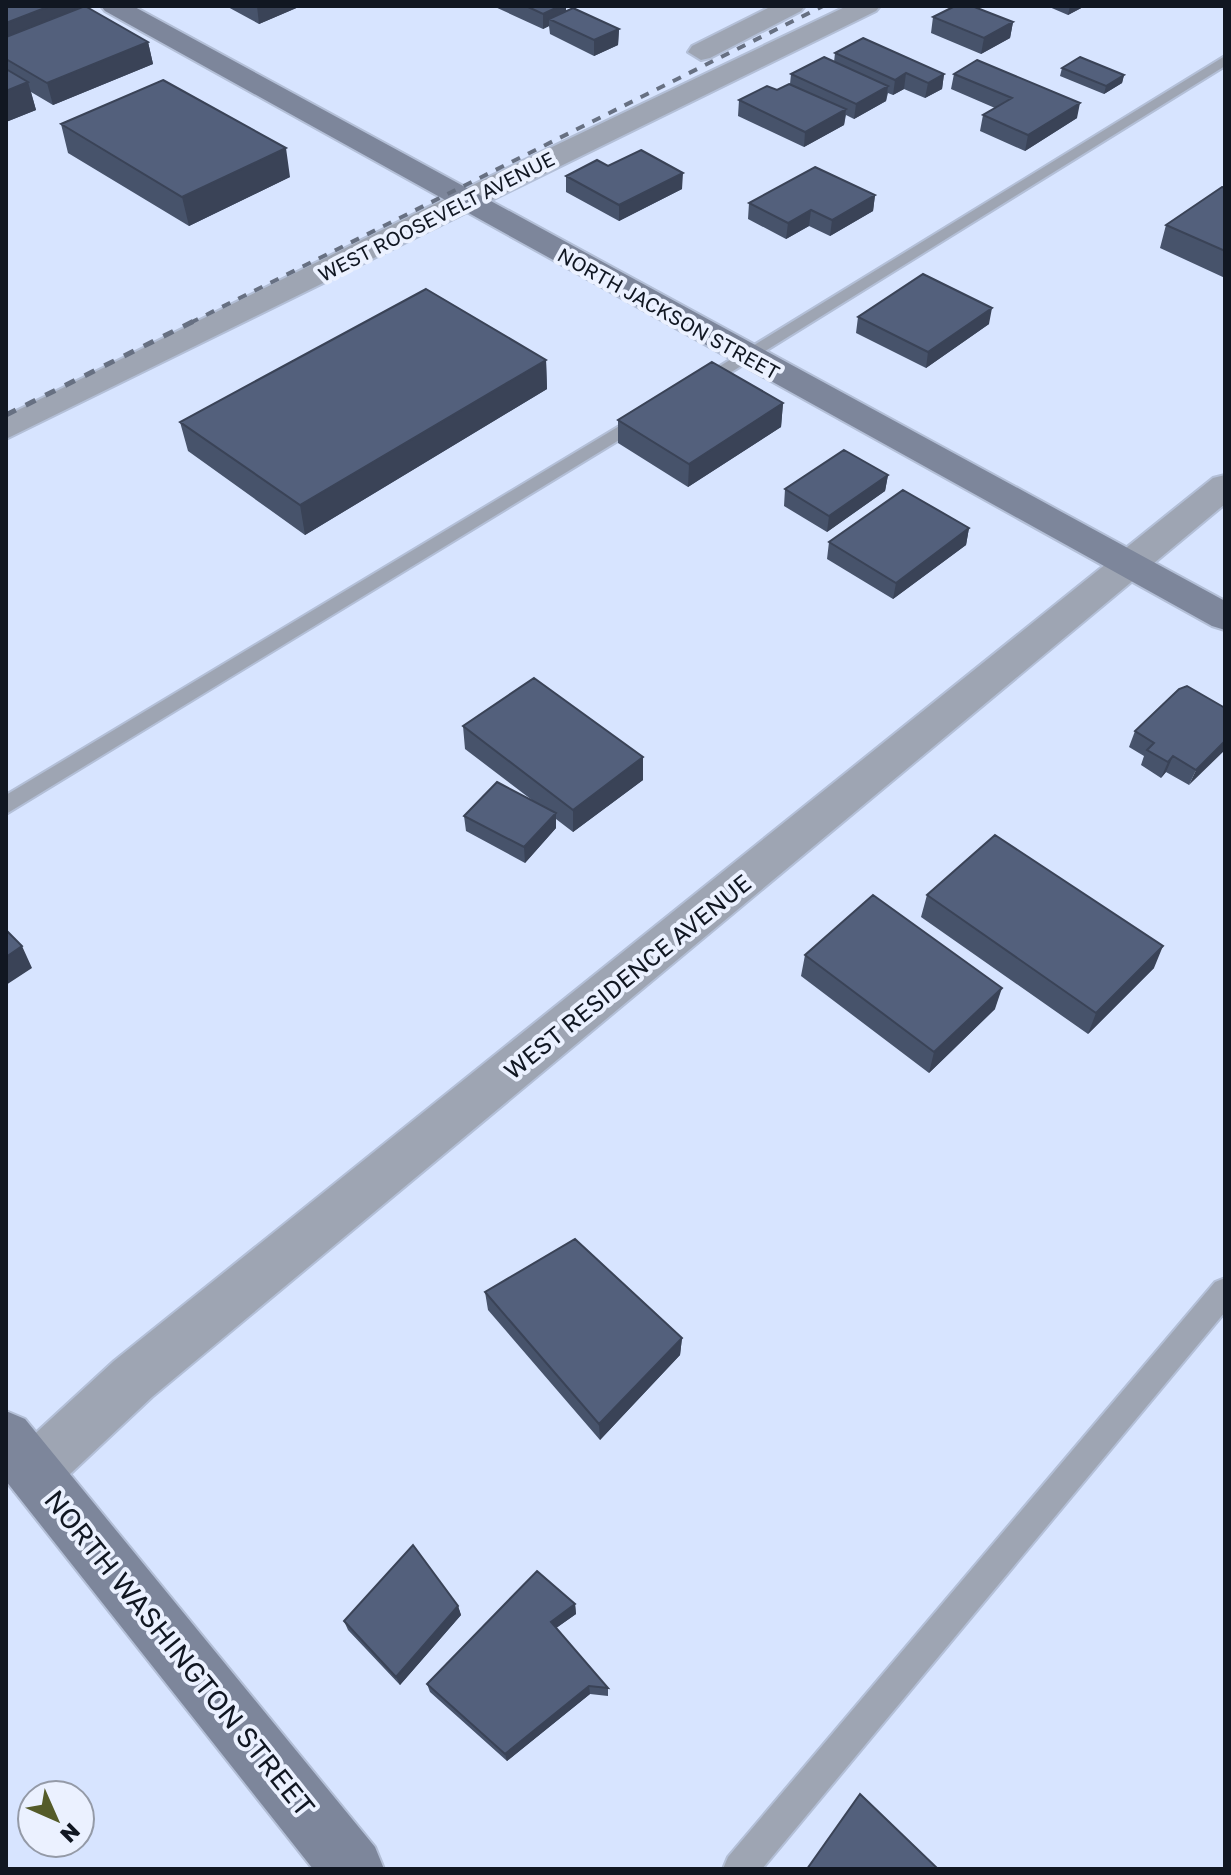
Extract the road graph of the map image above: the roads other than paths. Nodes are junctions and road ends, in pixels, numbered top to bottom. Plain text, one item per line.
1 (114, 6) edge
2 (792, 6) edge
3 (867, 6) edge
4 (1225, 60) edge
5 (681, 62) dead end
6 (597, 104) dead end
7 (437, 184) junction
8 (466, 201) junction
9 (299, 251) dead end
10 (746, 356) junction
11 (6, 429) edge
12 (1225, 486) edge
13 (1131, 566) junction
14 (1225, 617) edge
15 (6, 806) edge
16 (1225, 1291) edge
17 (20, 1455) edge
18 (353, 1869) edge
19 (740, 1869) edge

1 - 7 street, NORTH JACKSON STREET
2 - 5 street
3 - 8 street, WEST ROOSEVELT AVENUE
4 - 10 lane
6 - 7 street, WEST ROOSEVELT AVENUE
7 - 8 street, NORTH JACKSON STREET
7 - 9 street, WEST ROOSEVELT AVENUE
8 - 10 street, NORTH JACKSON STREET
8 - 11 street, WEST ROOSEVELT AVENUE
10 - 13 street, NORTH JACKSON STREET
10 - 15 lane
12 - 13 street, WEST RESIDENCE AVENUE
13 - 14 street, NORTH JACKSON STREET
13 - 17 street, WEST RESIDENCE AVENUE
16 - 19 lane
17 - 18 street, NORTH WASHINGTON STREET

